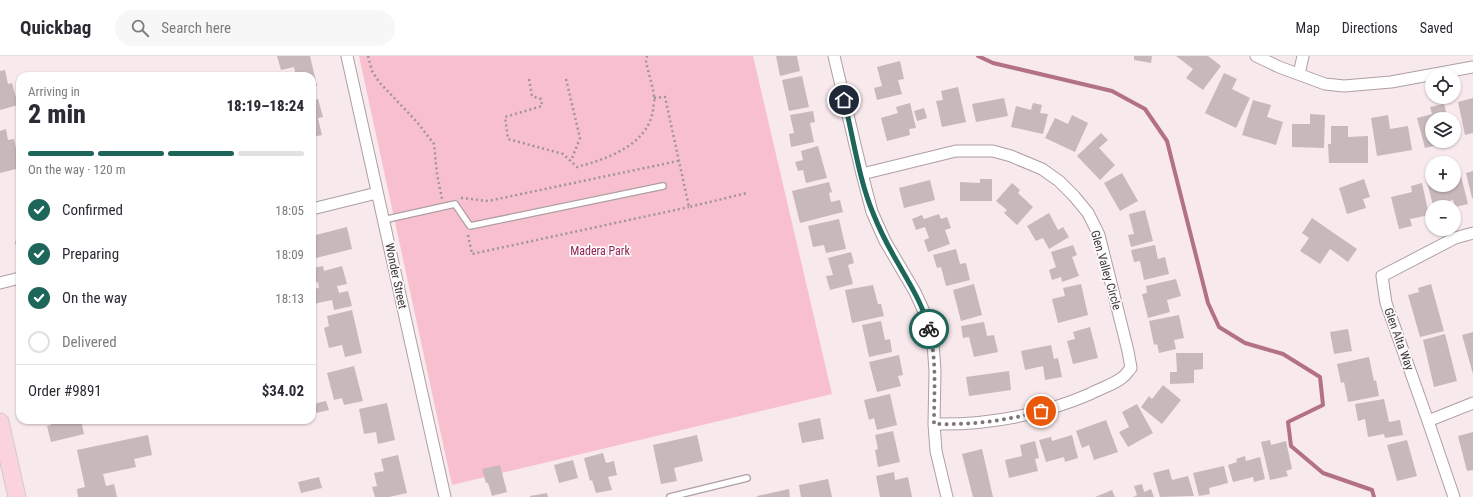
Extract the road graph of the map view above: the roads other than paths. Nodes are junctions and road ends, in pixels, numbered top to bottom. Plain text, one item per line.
1 (347, 56) edge
2 (834, 56) edge
3 (1256, 56) edge
4 (1302, 56) edge
5 (1473, 66) edge
6 (1299, 74) junction
7 (862, 174) junction
8 (663, 186) dead end
9 (377, 193) junction
10 (316, 207) edge
11 (383, 220) junction
12 (1473, 233) edge
13 (16, 279) edge
14 (0, 283) edge
15 (1473, 403) edge
16 (1428, 421) junction
17 (0, 422) edge
18 (934, 424) junction
19 (747, 478) dead end
20 (17, 497) edge
21 (444, 497) edge
22 (670, 497) edge
23 (947, 497) edge
24 (1454, 497) edge

1 - 9 street, Wonder Street
2 - 7 street
3 - 6 street
4 - 6 street
5 - 6 street
7 - 18 street
7 - 18 street, Glen Valley Circle
8 - 11 lane
9 - 10 street
9 - 11 street, Wonder Street
11 - 21 street, Wonder Street
12 - 16 street, Glen Alta Way
13 - 14 street
15 - 16 street
16 - 24 street, Glen Alta Way
17 - 20 main road
18 - 23 street
19 - 22 lane

